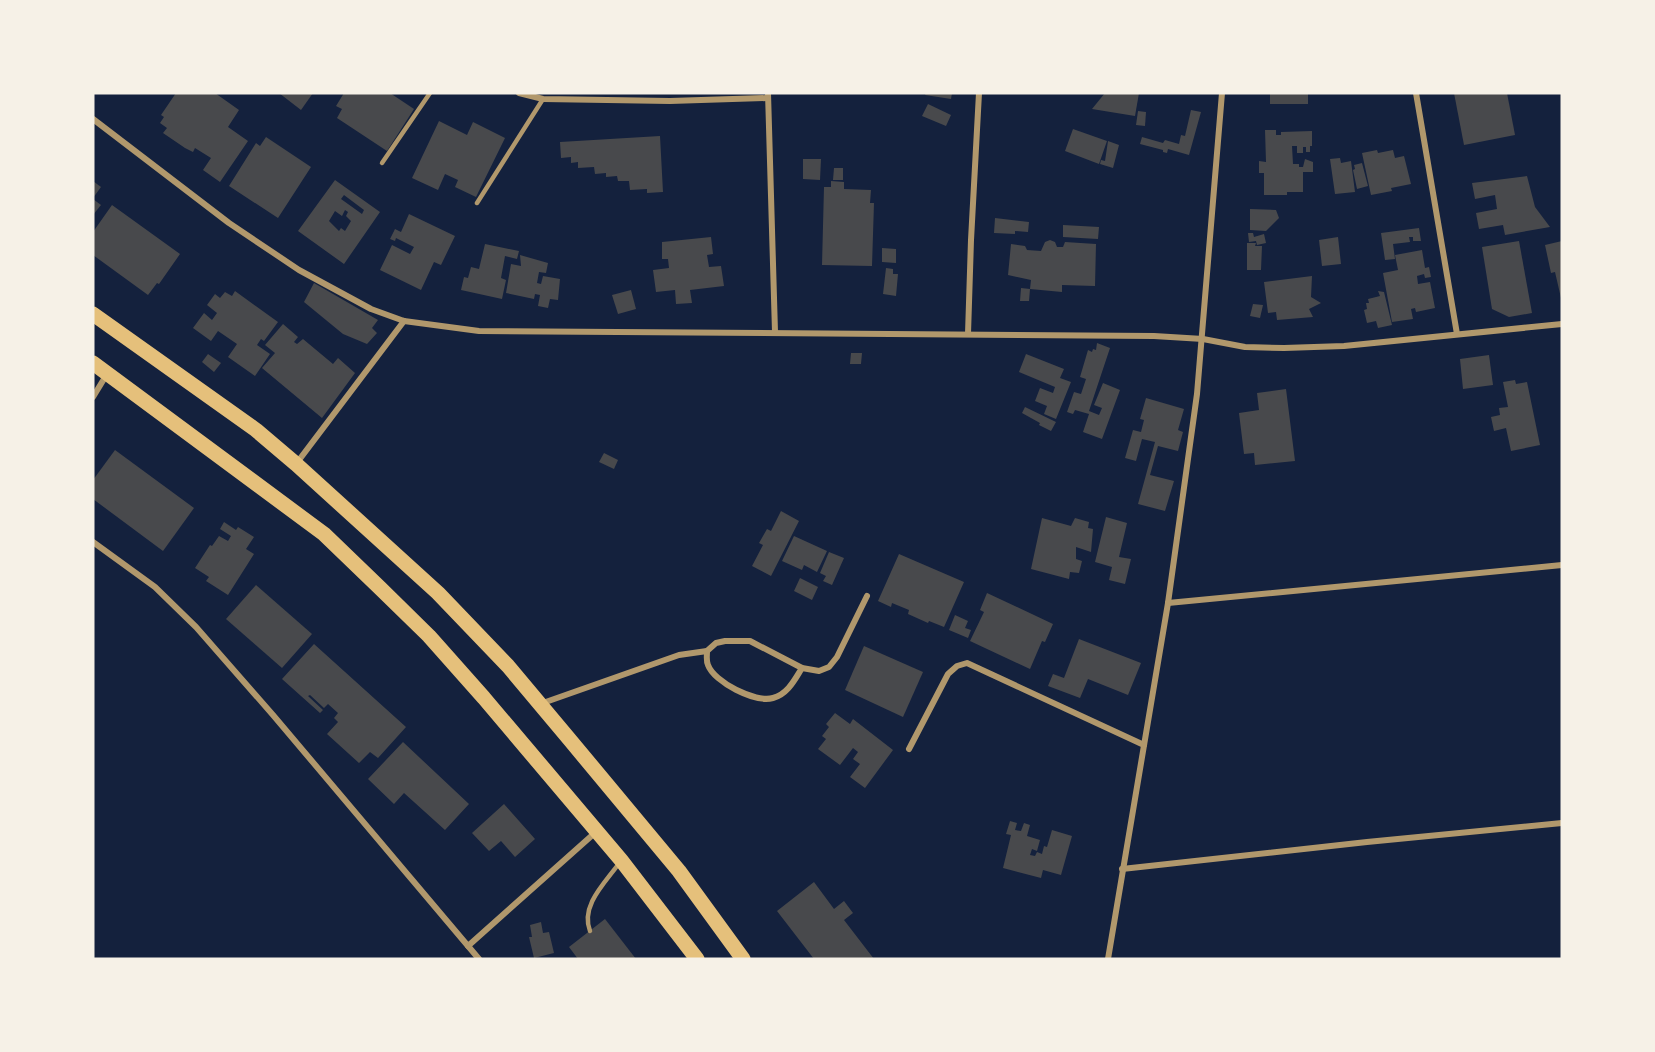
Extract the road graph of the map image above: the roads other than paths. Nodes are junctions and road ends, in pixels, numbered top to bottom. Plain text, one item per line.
1 (429, 93) edge
2 (519, 93) edge
3 (979, 93) edge
4 (1222, 93) edge
5 (1416, 93) edge
6 (768, 95) edge
7 (543, 99) junction
8 (93, 119) edge
9 (382, 163) dead end
10 (477, 203) dead end
11 (93, 314) edge
12 (404, 321) junction
13 (1562, 324) edge
14 (775, 332) junction
15 (968, 334) junction
16 (1457, 334) junction
17 (1203, 339) junction
18 (93, 363) edge
19 (107, 374) junction
20 (93, 397) edge
21 (296, 464) junction
22 (93, 542) edge
23 (1562, 566) edge
24 (867, 596) dead end
25 (1168, 603) junction
26 (707, 651) junction
27 (802, 668) junction
28 (540, 704) junction
29 (1143, 745) junction
30 (909, 749) dead end
31 (1562, 823) edge
32 (597, 831) junction
33 (621, 860) junction
34 (1122, 869) junction
35 (590, 931) dead end
36 (468, 946) junction
37 (479, 959) edge
38 (698, 959) edge
39 (743, 959) edge
40 (1108, 959) edge

1 - 9 lane
2 - 7 street
3 - 15 street
4 - 17 street
5 - 16 street
6 - 7 street
6 - 14 street
7 - 10 lane
8 - 12 street
11 - 21 main road
12 - 14 street
12 - 21 street
13 - 16 street
14 - 15 street
15 - 17 street
16 - 17 street
17 - 25 street
18 - 19 main road
19 - 20 street
19 - 32 main road
21 - 28 main road
22 - 36 street
23 - 25 street
24 - 27 street
25 - 29 street
26 - 27 street
26 - 27 street
26 - 28 street
28 - 39 main road
29 - 30 street
29 - 34 street
31 - 34 street
32 - 33 main road
32 - 36 street
33 - 35 lane
33 - 38 main road
34 - 40 street
36 - 37 street

